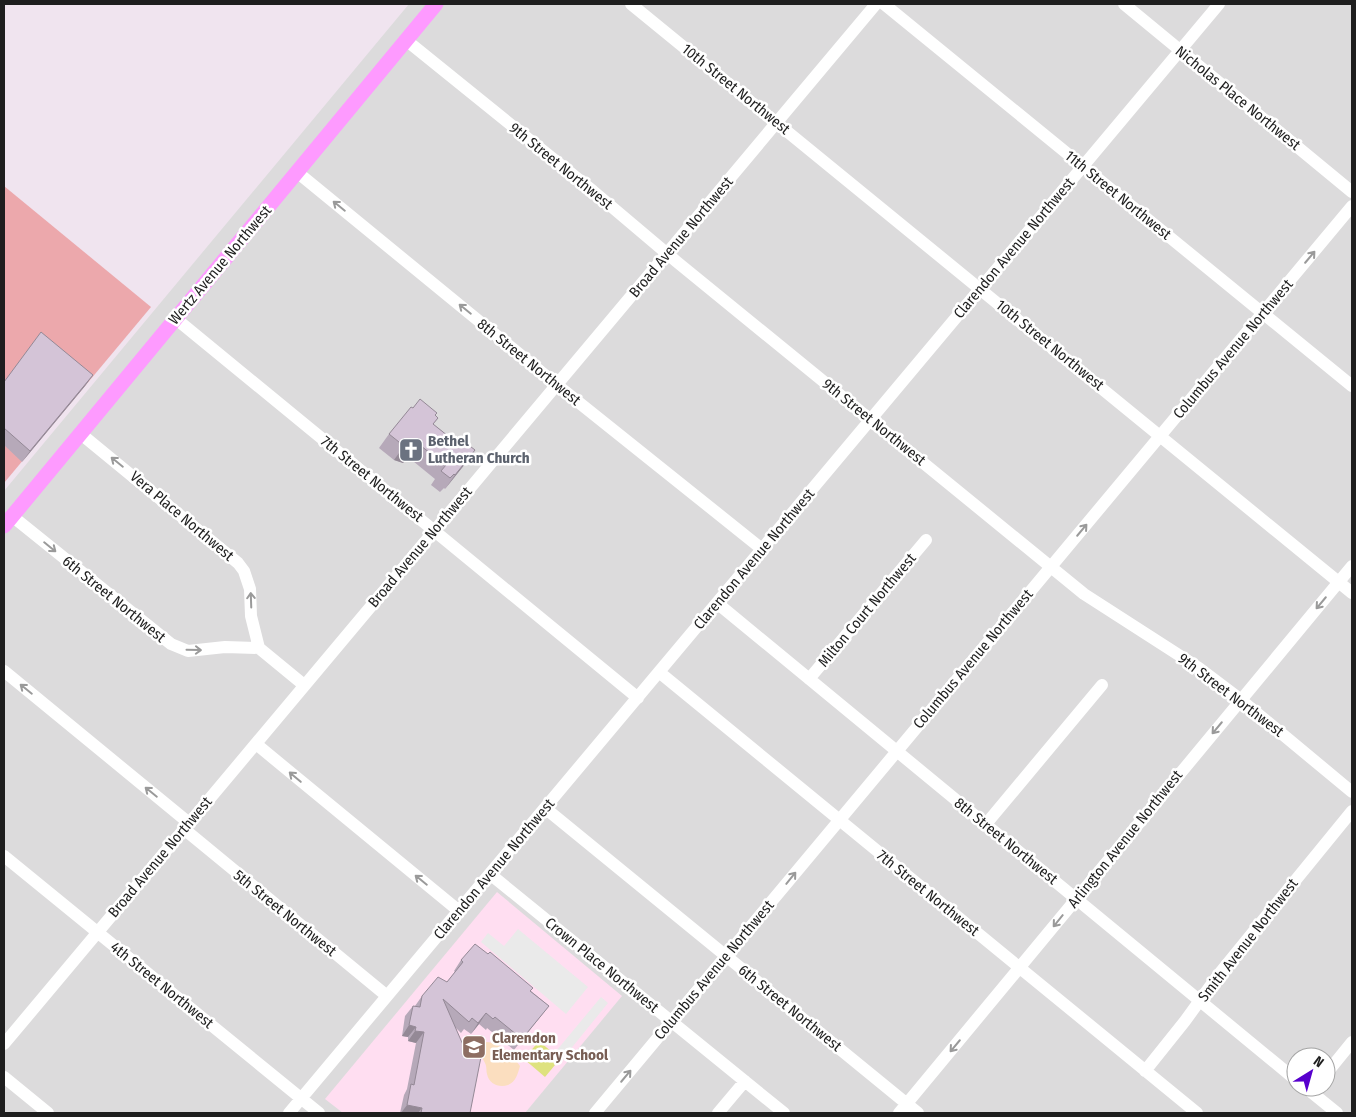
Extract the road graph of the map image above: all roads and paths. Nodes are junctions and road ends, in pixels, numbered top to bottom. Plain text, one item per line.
1 (436, 4) edge
2 (631, 4) edge
3 (876, 4) edge
4 (884, 4) edge
5 (1124, 4) edge
6 (1219, 4) edge
7 (406, 40) junction
8 (1179, 51) junction
9 (776, 122) junction
10 (1083, 166) junction
11 (297, 172) junction
12 (1352, 192) edge
13 (1352, 206) edge
14 (667, 253) junction
15 (981, 288) junction
16 (1263, 313) junction
17 (176, 318) junction
18 (557, 385) junction
19 (1352, 386) edge
20 (871, 419) junction
21 (81, 434) junction
22 (1160, 436) junction
23 (8, 521) edge
24 (434, 530) junction
25 (926, 540) dead end
26 (762, 549) junction
27 (1352, 566) edge
28 (1051, 567) junction
29 (1339, 582) junction
30 (1352, 593) edge
31 (717, 603) junction
32 (258, 648) junction
33 (4, 671) edge
34 (659, 672) junction
35 (809, 679) junction
36 (304, 685) junction
37 (1102, 685) dead end
38 (638, 698) junction
39 (1240, 699) junction
40 (256, 744) junction
41 (896, 751) junction
42 (1352, 792) edge
43 (546, 808) junction
44 (1352, 811) edge
45 (839, 819) junction
46 (986, 824) junction
47 (186, 826) junction
48 (4, 856) edge
49 (490, 874) junction
50 (1076, 899) junction
51 (459, 911) junction
52 (98, 933) junction
53 (726, 956) junction
54 (1020, 968) junction
55 (387, 996) junction
56 (1200, 1001) junction
57 (671, 1020) junction
58 (1352, 1042) edge
59 (4, 1044) edge
60 (1336, 1062) edge
61 (1145, 1071) junction
62 (1286, 1072) edge
63 (4, 1077) edge
64 (745, 1081) junction
65 (1319, 1097) edge
66 (301, 1098) junction
67 (903, 1108) edge
68 (1190, 1111) edge
69 (48, 1113) edge
70 (289, 1113) edge
71 (319, 1113) edge
72 (594, 1113) edge
73 (718, 1113) edge
74 (784, 1113) edge
75 (918, 1113) edge
76 (1337, 1113) edge

1 - 7 main road, Wertz Avenue Northwest
2 - 9 street, 10th Street Northwest
3 - 9 street, Broad Avenue Northwest
4 - 10 street, 11th Street Northwest
5 - 8 street, Nicholas Place Northwest
6 - 8 street, Clarendon Avenue Northwest
7 - 11 main road, Wertz Avenue Northwest
7 - 14 street, 9th Street Northwest
8 - 10 street, Clarendon Avenue Northwest
8 - 12 street, Nicholas Place Northwest
9 - 14 street, Broad Avenue Northwest
9 - 15 street, 10th Street Northwest
10 - 15 street, Clarendon Avenue Northwest
10 - 16 street, 11th Street Northwest
11 - 17 main road, Wertz Avenue Northwest
18 -> 11 street, 8th Street Northwest
16 -> 13 street, Columbus Avenue Northwest
14 - 18 street, Broad Avenue Northwest
14 - 20 street, 9th Street Northwest
15 - 20 street, Clarendon Avenue Northwest
15 - 22 street, 10th Street Northwest
16 - 19 street, 11th Street Northwest
16 - 22 street, Columbus Avenue Northwest
17 - 21 main road, Wertz Avenue Northwest
17 - 24 street, 7th Street Northwest
18 - 24 street, Broad Avenue Northwest
18 - 26 street, 8th Street Northwest
20 - 26 street, Clarendon Avenue Northwest
20 - 28 street, 9th Street Northwest
21 - 23 main road, Wertz Avenue Northwest
32 -> 21 street, Vera Place Northwest
28 -> 22 street, Columbus Avenue Northwest
22 - 29 street, 10th Street Northwest
23 -> 32 street, 6th Street Northwest
24 - 36 street, Broad Avenue Northwest
24 - 38 street, 7th Street Northwest
25 - 35 street, Milton Court Northwest
26 - 31 street, Clarendon Avenue Northwest
27 - 29 street, Arlington Avenue Northwest
28 - 39 street, 9th Street Northwest
28 - 41 street, Columbus Avenue Northwest
29 - 30 street, 10th Street Northwest
29 -> 39 street, Arlington Avenue Northwest
31 - 34 street, Clarendon Avenue Northwest
31 - 35 street, 8th Street Northwest
32 - 36 street
47 -> 33 street, 5th Street Northwest
34 - 38 street, Clarendon Avenue Northwest
34 - 45 street, 7th Street Northwest
35 - 41 street, 8th Street Northwest
36 - 40 street, Broad Avenue Northwest
37 - 46 street
38 - 43 street, Clarendon Avenue Northwest
39 - 42 street, 9th Street Northwest
39 -> 50 street, Arlington Avenue Northwest
40 - 47 street, Broad Avenue Northwest
51 -> 40 street
41 - 45 street, Columbus Avenue Northwest
41 - 46 street, 8th Street Northwest
43 - 49 street, Clarendon Avenue Northwest
43 - 53 street, 6th Street Northwest
44 - 56 street, Smith Avenue Northwest
53 -> 45 street, Columbus Avenue Northwest
45 - 54 street, 7th Street Northwest
46 - 50 street, 8th Street Northwest
47 - 52 street, Broad Avenue Northwest
47 - 55 street, 5th Street Northwest
48 - 52 street, 4th Street Northwest
49 - 51 street, Clarendon Avenue Northwest
49 - 57 street, Crown Place Northwest
50 -> 54 street, Arlington Avenue Northwest
50 - 56 street, 8th Street Northwest
51 - 55 street, Clarendon Avenue Northwest
52 - 59 street, Broad Avenue Northwest
52 - 66 street, 4th Street Northwest
53 - 57 street, Columbus Avenue Northwest
53 - 67 street, 6th Street Northwest
54 - 61 street, 7th Street Northwest
54 -> 67 street, Arlington Avenue Northwest
55 - 66 street, Clarendon Avenue Northwest
56 - 61 street, Smith Avenue Northwest
56 - 62 street, 8th Street Northwest
57 - 64 street, Crown Place Northwest
72 -> 57 street, Columbus Avenue Northwest
58 - 60 street
61 - 68 street, 7th Street Northwest
63 - 69 street
64 - 73 street
64 - 74 street, Crown Place Northwest
65 - 76 street
66 - 70 street, Clarendon Avenue Northwest
66 - 71 street, 4th Street Northwest
67 - 75 street, 6th Street Northwest

